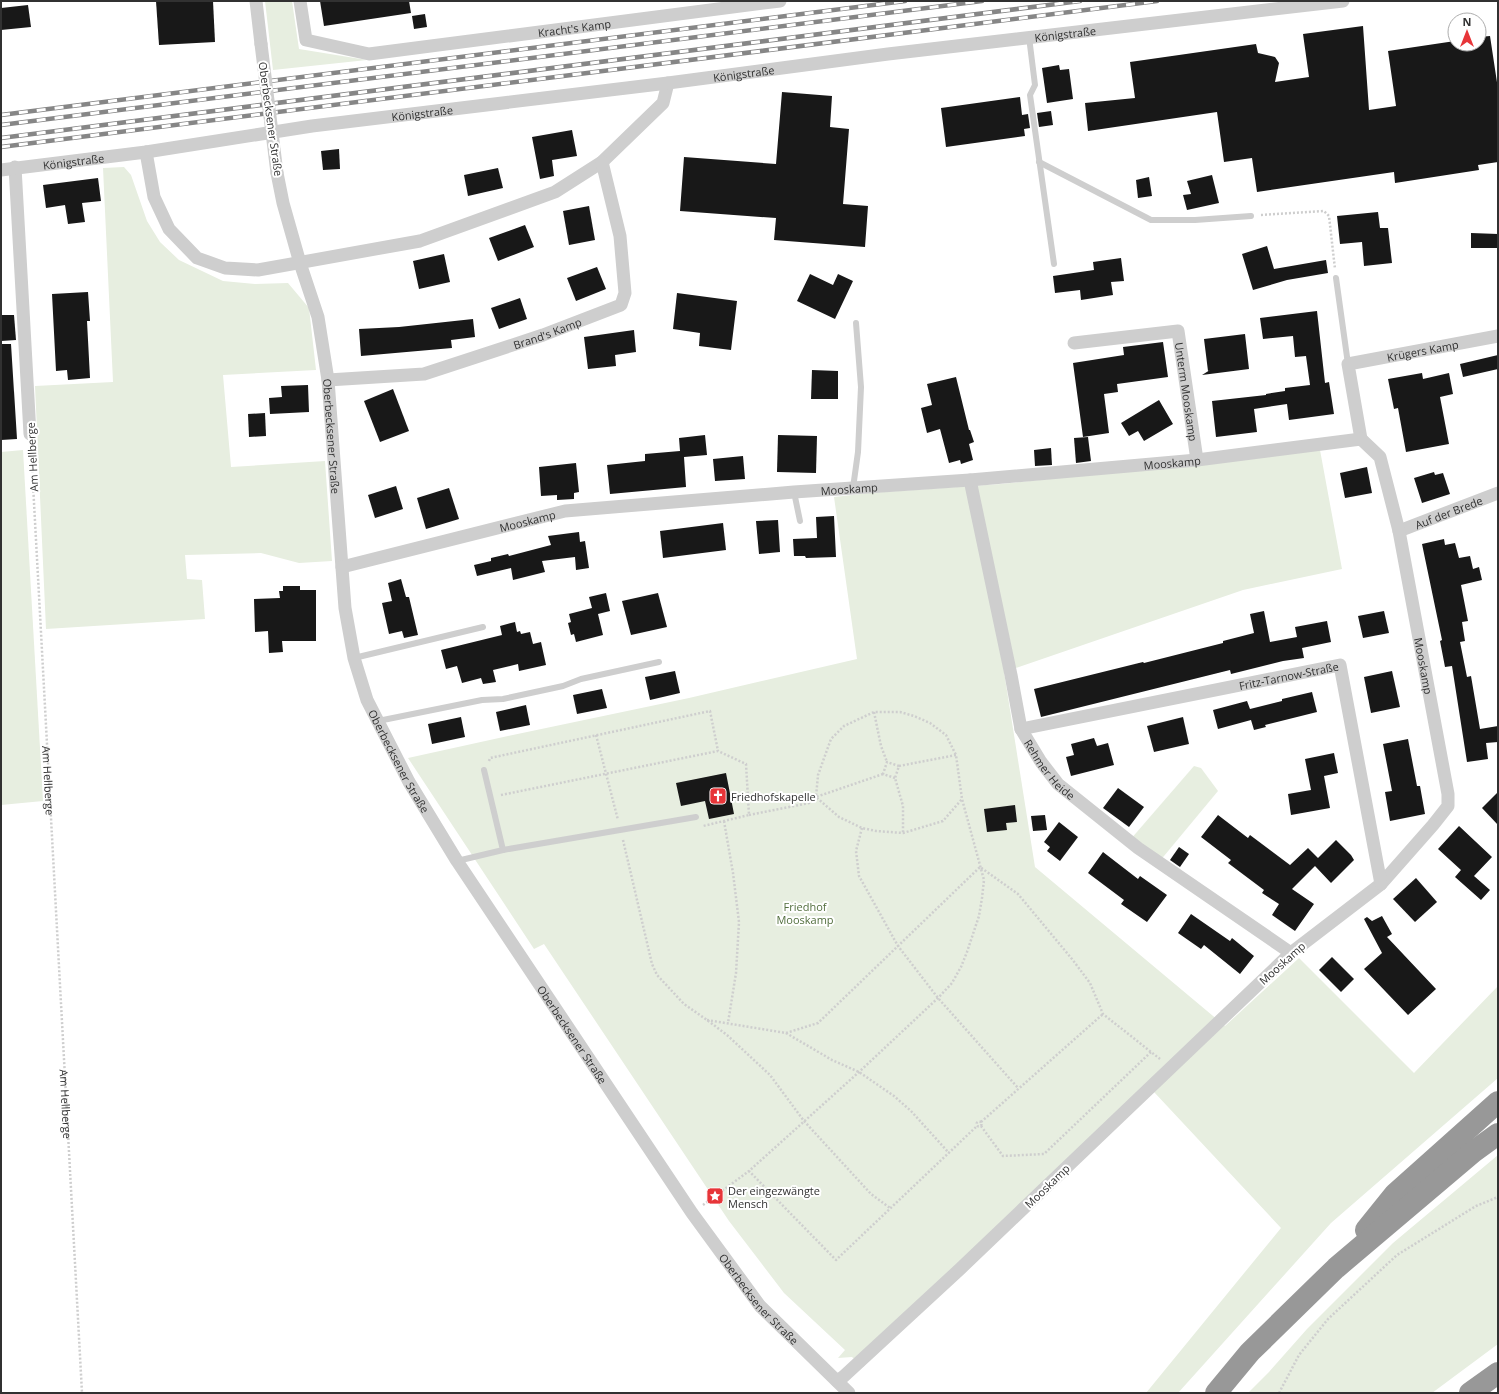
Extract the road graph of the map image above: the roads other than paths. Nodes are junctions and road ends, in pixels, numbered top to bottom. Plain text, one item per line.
1 (256, 1) edge
2 (300, 1) edge
3 (780, 1) edge
4 (1343, 1) edge
5 (1029, 37) junction
6 (668, 83) junction
7 (146, 152) junction
8 (602, 162) junction
9 (1039, 162) junction
10 (15, 167) junction
11 (1, 170) edge
12 (1251, 216) road end
13 (300, 263) junction
14 (1054, 264) dead end
15 (1336, 278) road end
16 (856, 323) dead end
17 (1498, 336) edge
18 (1074, 343) dead end
19 (1348, 364) junction
20 (328, 380) junction
21 (30, 434) road end
22 (1361, 439) junction
23 (1197, 460) junction
24 (970, 480) junction
25 (853, 488) junction
26 (794, 492) junction
27 (1498, 493) edge
28 (800, 521) dead end
29 (1399, 531) junction
30 (342, 568) junction
31 (483, 627) dead end
32 (354, 658) junction
33 (659, 662) dead end
34 (377, 721) junction
35 (1021, 729) junction
36 (484, 770) road end
37 (696, 817) road end
38 (503, 850) junction
39 (457, 861) junction
40 (1381, 884) junction
41 (1291, 953) junction
42 (1498, 1102) edge
43 (1498, 1134) edge
44 (1336, 1268) junction
45 (1498, 1373) edge
46 (837, 1381) junction
47 (849, 1393) edge
48 (1216, 1393) edge
49 (1470, 1393) edge

1 - 13 street, Oberbecksener Straße, bridge
2 - 3 street, Kracht's Kamp
4 - 5 street, Königstraße
5 - 6 street, Königstraße
5 - 9 lane
6 - 7 street, Königstraße
6 - 8 street
7 - 10 street, Königstraße
7 - 13 street
8 - 13 street
8 - 20 street, Brand's Kamp
9 - 12 lane
9 - 14 lane
10 - 11 street, Königstraße
10 - 21 street, Am Hellberge
13 - 20 street, Oberbecksener Straße
15 - 19 lane
16 - 25 lane
17 - 19 street, Krügers Kamp
18 - 23 street, Unterm Mooskamp
19 - 22 street
20 - 30 street, Oberbecksener Straße
22 - 23 street, Mooskamp
22 - 29 street, Mooskamp
23 - 24 street, Mooskamp
24 - 25 street, Mooskamp
24 - 35 street, Rehmer Heide
25 - 26 street, Mooskamp
26 - 28 lane
26 - 30 street, Mooskamp
27 - 29 street, Auf der Brede
29 - 40 street, Mooskamp
30 - 32 street, Oberbecksener Straße
31 - 32 lane
32 - 34 street, Oberbecksener Straße
33 - 34 lane
34 - 39 street, Oberbecksener Straße
35 - 40 street, Fritz-Tarnow-Straße
35 - 41 street, Rehmer Heide
36 - 38 lane
37 - 38 lane
38 - 39 lane
39 - 46 street, Oberbecksener Straße
40 - 41 street, Mooskamp
41 - 46 street, Mooskamp
42 - 44 highway
43 - 44 highway
44 - 48 highway
45 - 49 highway
46 - 47 street, Oberbecksener Straße

